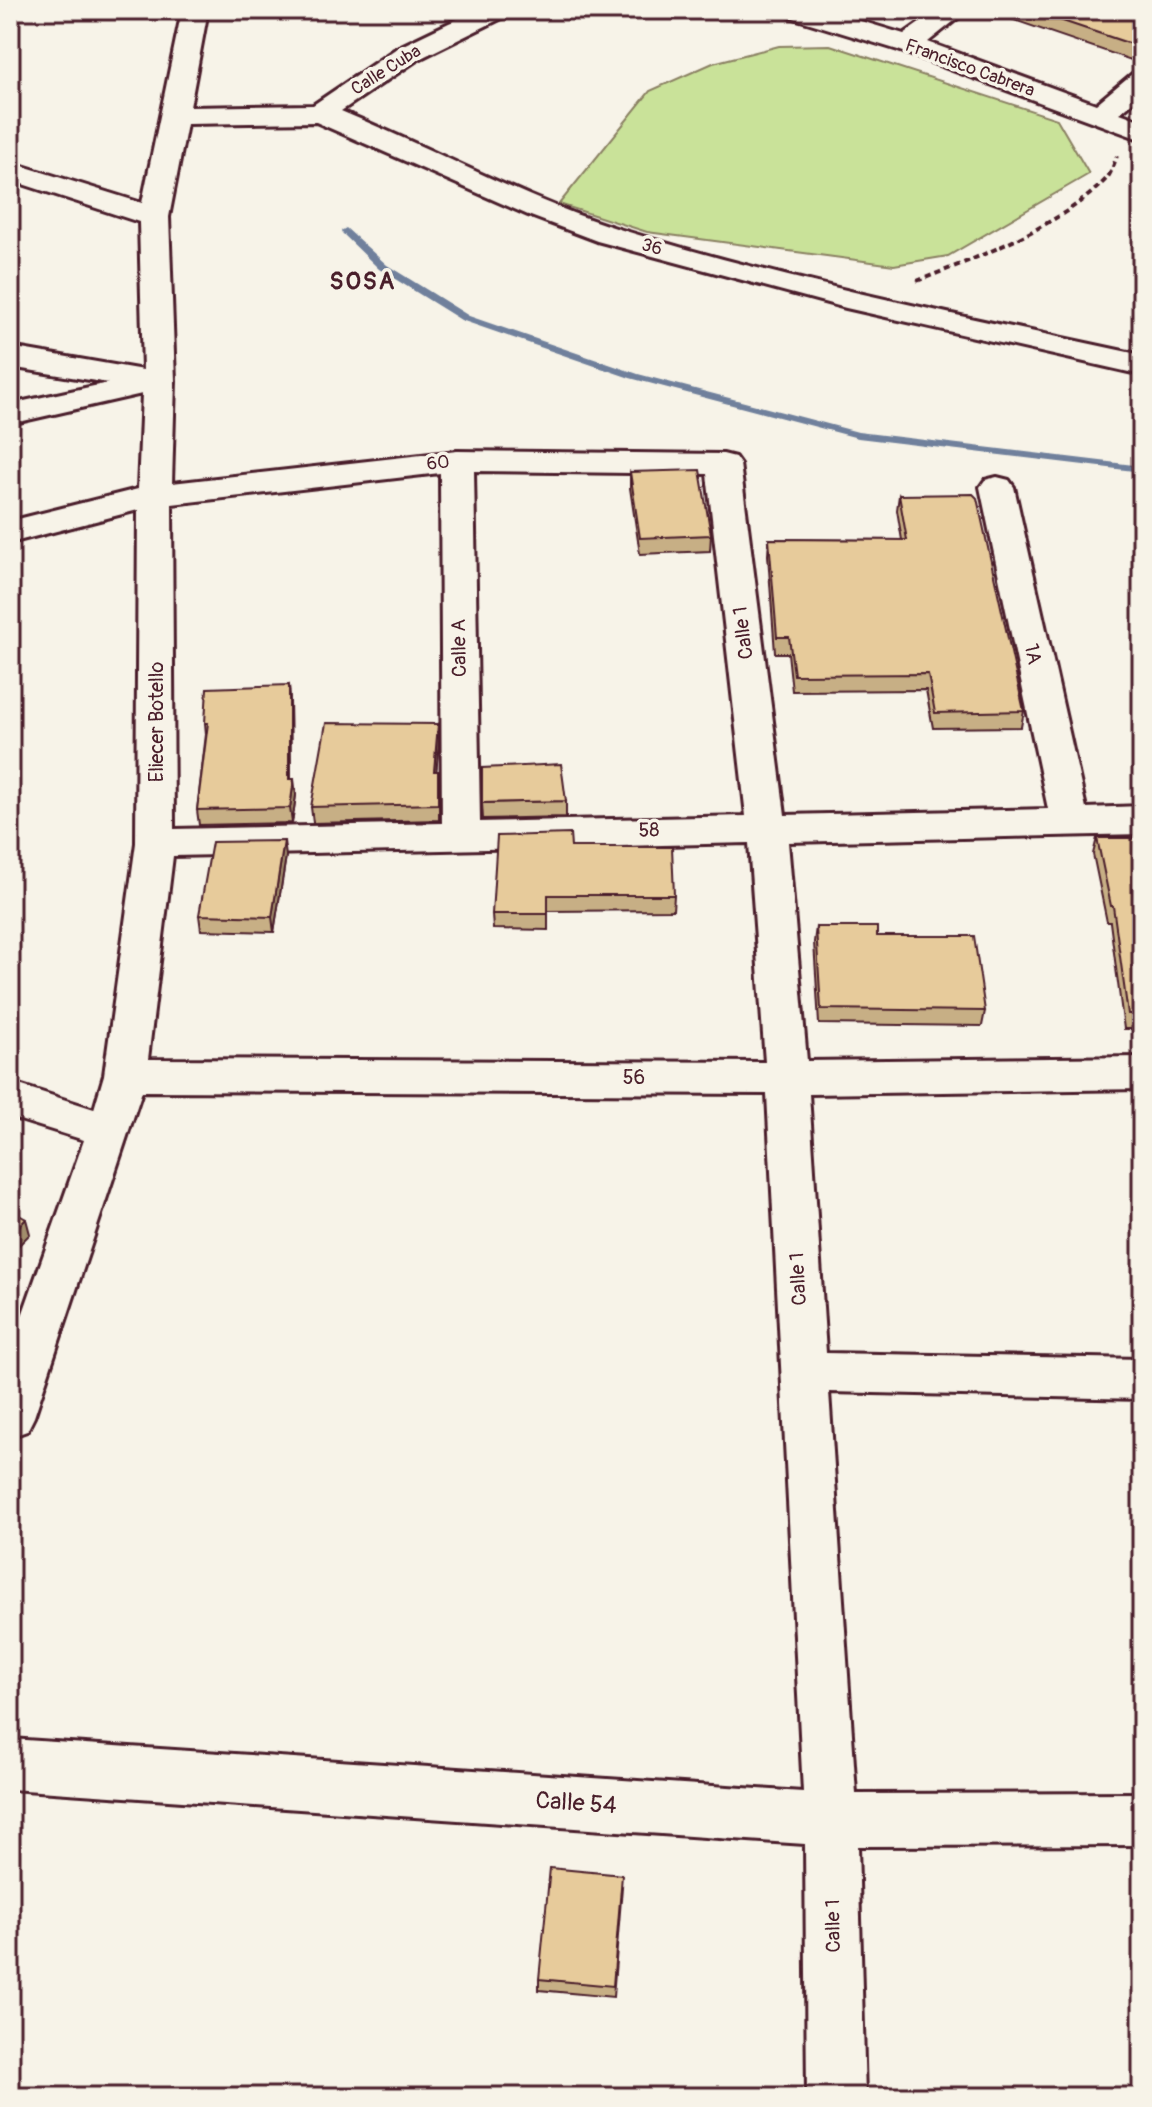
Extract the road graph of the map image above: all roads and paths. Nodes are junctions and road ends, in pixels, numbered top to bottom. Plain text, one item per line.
1 (195, 10) edge
2 (497, 10) edge
3 (796, 10) edge
4 (955, 10) edge
5 (908, 44) junction
6 (1142, 80) edge
7 (320, 113) junction
8 (174, 116) junction
9 (1099, 116) junction
10 (1135, 129) edge
11 (10, 171) edge
12 (154, 217) junction
13 (856, 302) junction
14 (10, 357) edge
15 (1142, 365) edge
16 (159, 381) junction
17 (10, 414) edge
18 (457, 461) junction
19 (723, 464) joint
20 (997, 487) dead end
21 (155, 495) junction
22 (10, 532) edge
23 (1142, 820) edge
24 (1070, 821) junction
25 (767, 827) junction
26 (461, 836) junction
27 (155, 843) junction
28 (1142, 1073) edge
29 (125, 1075) junction
30 (787, 1078) junction
31 (10, 1099) edge
32 (109, 1130) junction
33 (803, 1372) junction
34 (1142, 1379) edge
35 (13, 1396) edge
36 (10, 1764) edge
37 (1142, 1819) edge
38 (831, 1820) junction
39 (836, 2097) edge

1 - 8 street, Eliecer Botello
2 - 7 street, Calle Cuba
3 - 5 street, Francisco Cabrera
4 - 5 street
5 - 9 street, Francisco Cabrera
6 - 9 street
7 - 8 street, 36
7 - 13 street, 36
8 - 12 street, Eliecer Botello
9 - 10 street, Francisco Cabrera
10 - 13 path
11 - 12 street
12 - 16 street, Eliecer Botello
13 - 15 street, 36
14 - 16 street
16 - 17 street
16 - 21 street, Eliecer Botello
18 - 19 street, 60
18 - 21 street, 60
18 - 26 street, Calle A
19 - 25 street, Calle 1
20 - 24 street, 1A
21 - 22 street, 60
21 - 27 street, Eliecer Botello
23 - 24 street, 58
24 - 25 street, 58
25 - 26 street, 58
25 - 30 street, Calle 1
26 - 27 street, 58
27 - 29 street, Eliecer Botello
28 - 30 street, 56
29 - 30 street, 56
29 - 32 street, Eliecer Botello
30 - 33 street, Calle 1
31 - 32 street
32 - 35 street, Eliecer Botello
33 - 34 street
33 - 38 street, Calle 1
36 - 38 street, Calle 54
37 - 38 street, Calle 54
38 - 39 street, Calle 1

